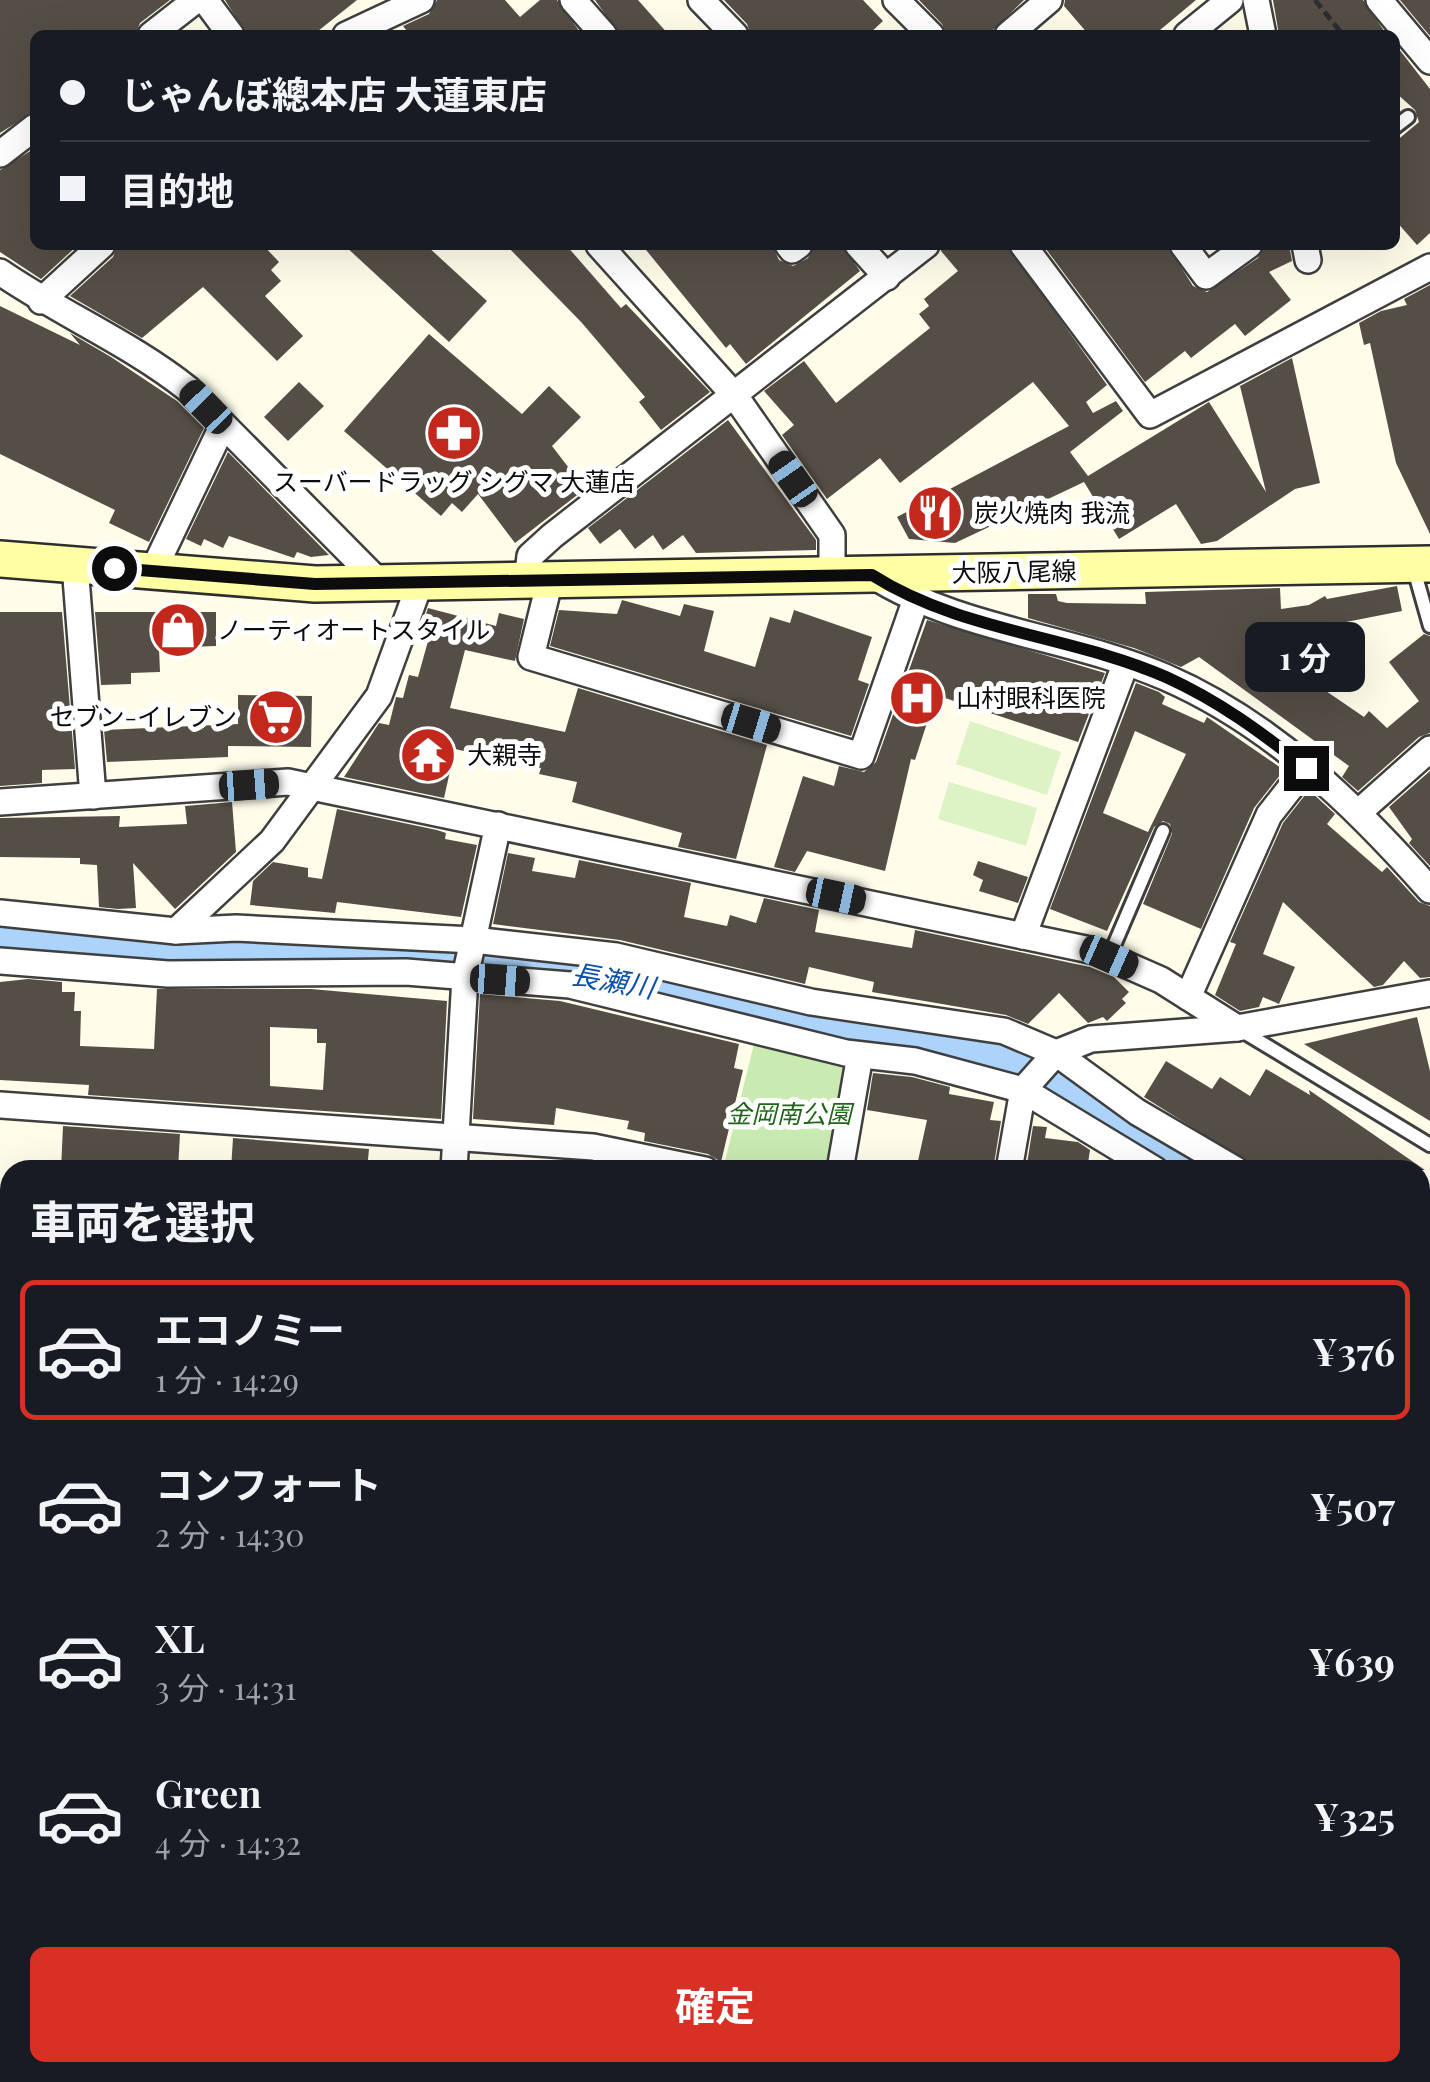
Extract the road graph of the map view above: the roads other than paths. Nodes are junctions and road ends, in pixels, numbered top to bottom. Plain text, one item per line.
1 (196, 0) edge
2 (206, 0) edge
3 (421, 0) edge
4 (573, 0) edge
5 (701, 0) edge
6 (896, 0) edge
7 (1049, 0) edge
8 (1230, 0) edge
9 (1256, 0) edge
10 (1379, 0) edge
11 (396, 26) edge
12 (158, 30) edge
13 (227, 30) edge
14 (600, 30) edge
15 (730, 30) edge
16 (926, 30) edge
17 (1014, 30) edge
18 (1193, 30) edge
19 (1262, 30) edge
20 (1430, 61) edge
21 (1408, 117) dead end
22 (1400, 123) edge
23 (30, 131) edge
24 (0, 154) edge
25 (97, 250) edge
26 (603, 250) edge
27 (863, 250) edge
28 (920, 250) edge
29 (1026, 250) edge
30 (1187, 250) edge
31 (1241, 250) edge
32 (1430, 266) edge
33 (0, 272) edge
34 (887, 277) junction
35 (42, 300) junction
36 (735, 396) junction
37 (223, 425) junction
38 (0, 559) edge
39 (74, 565) junction
40 (1421, 565) edge
41 (154, 571) junction
42 (832, 573) junction
43 (872, 575) junction
44 (538, 581) junction
45 (420, 583) junction
46 (380, 584) junction
47 (915, 602) junction
48 (1430, 626) edge
49 (1125, 665) junction
50 (1430, 750) edge
51 (1306, 768) junction
52 (310, 787) junction
53 (93, 796) junction
54 (0, 802) edge
55 (1360, 811) junction
56 (498, 825) junction
57 (1163, 831) dead end
58 (1430, 890) edge
59 (0, 913) edge
60 (176, 931) junction
61 (1023, 936) junction
62 (473, 940) junction
63 (1109, 957) junction
64 (0, 961) edge
65 (465, 977) junction
66 (1430, 993) edge
67 (1188, 997) junction
68 (1237, 1028) junction
69 (1056, 1053) junction
70 (860, 1055) junction
71 (1023, 1090) junction
72 (0, 1105) edge
73 (456, 1135) junction
74 (1430, 1144) edge
75 (455, 1160) edge
76 (649, 1160) edge
77 (842, 1160) edge
78 (1012, 1160) edge
79 (1138, 1160) edge
80 (1219, 1160) edge

1 - 12 street
2 - 13 street
3 - 11 street
4 - 14 street
5 - 15 street
6 - 16 street
7 - 17 street
8 - 18 street
9 - 19 street
10 - 20 street
21 - 22 lane
23 - 24 street
25 - 35 street
26 - 36 street
27 - 34 street
28 - 34 street
29 - 32 street
30 - 31 street
33 - 35 street
34 - 36 street
35 - 37 street
36 - 42 street
36 - 44 street
37 - 41 street
37 - 46 street
38 - 39 main road, 大阪八尾線
39 - 41 main road, 大阪八尾線
39 - 53 street
40 - 43 main road, 大阪八尾線
40 - 48 lane
41 - 46 main road, 大阪八尾線
42 - 43 main road, 大阪八尾線
42 - 44 main road, 大阪八尾線
43 - 47 street
44 - 45 main road, 大阪八尾線
44 - 47 street
45 - 46 main road, 大阪八尾線
45 - 52 street
47 - 49 street
49 - 51 street
49 - 61 street
50 - 55 street
51 - 55 street
51 - 67 street
52 - 53 street
52 - 56 street
52 - 60 street
53 - 54 street
55 - 58 street
56 - 61 street
56 - 62 street
57 - 63 lane
59 - 60 street
60 - 62 street
61 - 63 street
62 - 65 street
62 - 69 street
63 - 67 street
64 - 65 street
65 - 70 street
65 - 73 street
66 - 68 street
67 - 68 street
68 - 69 street
68 - 74 lane
69 - 71 street
69 - 80 street
70 - 71 street
70 - 77 street
71 - 78 street
71 - 79 street
72 - 73 street
73 - 75 street
73 - 76 street

